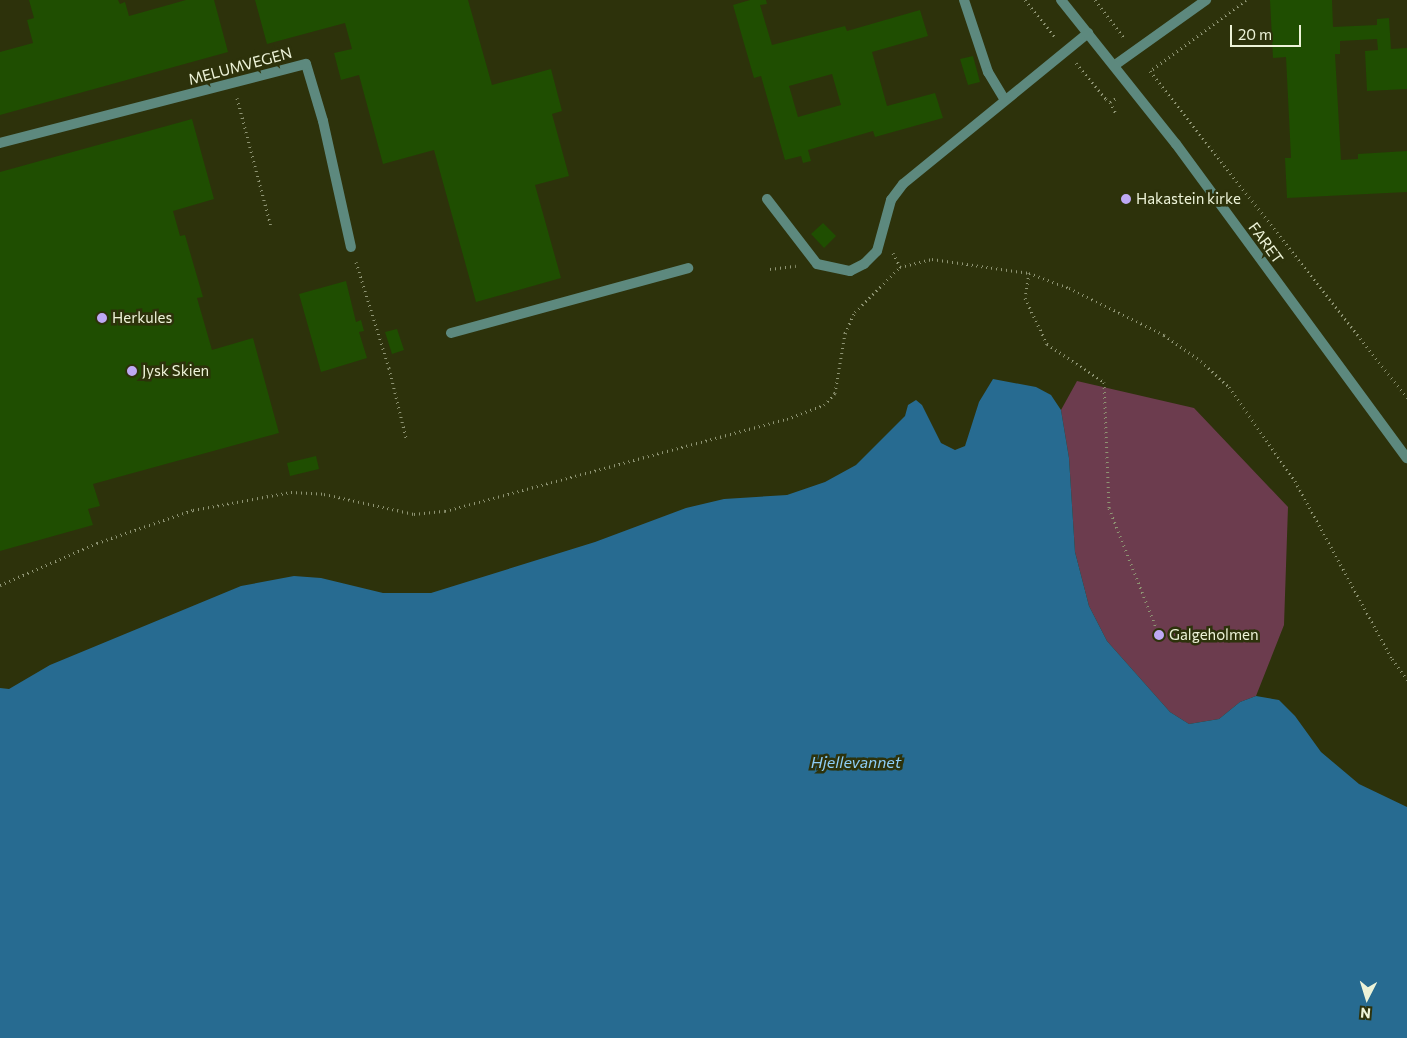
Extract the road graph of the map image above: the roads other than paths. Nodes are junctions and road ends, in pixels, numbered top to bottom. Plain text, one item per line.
1 (964, 0) edge
2 (1061, 0) edge
3 (1206, 0) edge
4 (1088, 33) junction
5 (1115, 65) junction
6 (1005, 100) junction
7 (0, 143) edge
8 (767, 199) dead end
9 (351, 247) road end
10 (688, 268) dead end
11 (451, 334) dead end
12 (1407, 458) edge

1 - 6 street
2 - 4 street, FARET
3 - 5 street
4 - 5 street, FARET
4 - 6 street
5 - 12 street, FARET
6 - 8 street
7 - 9 street, MELUMVEGEN
10 - 11 street

